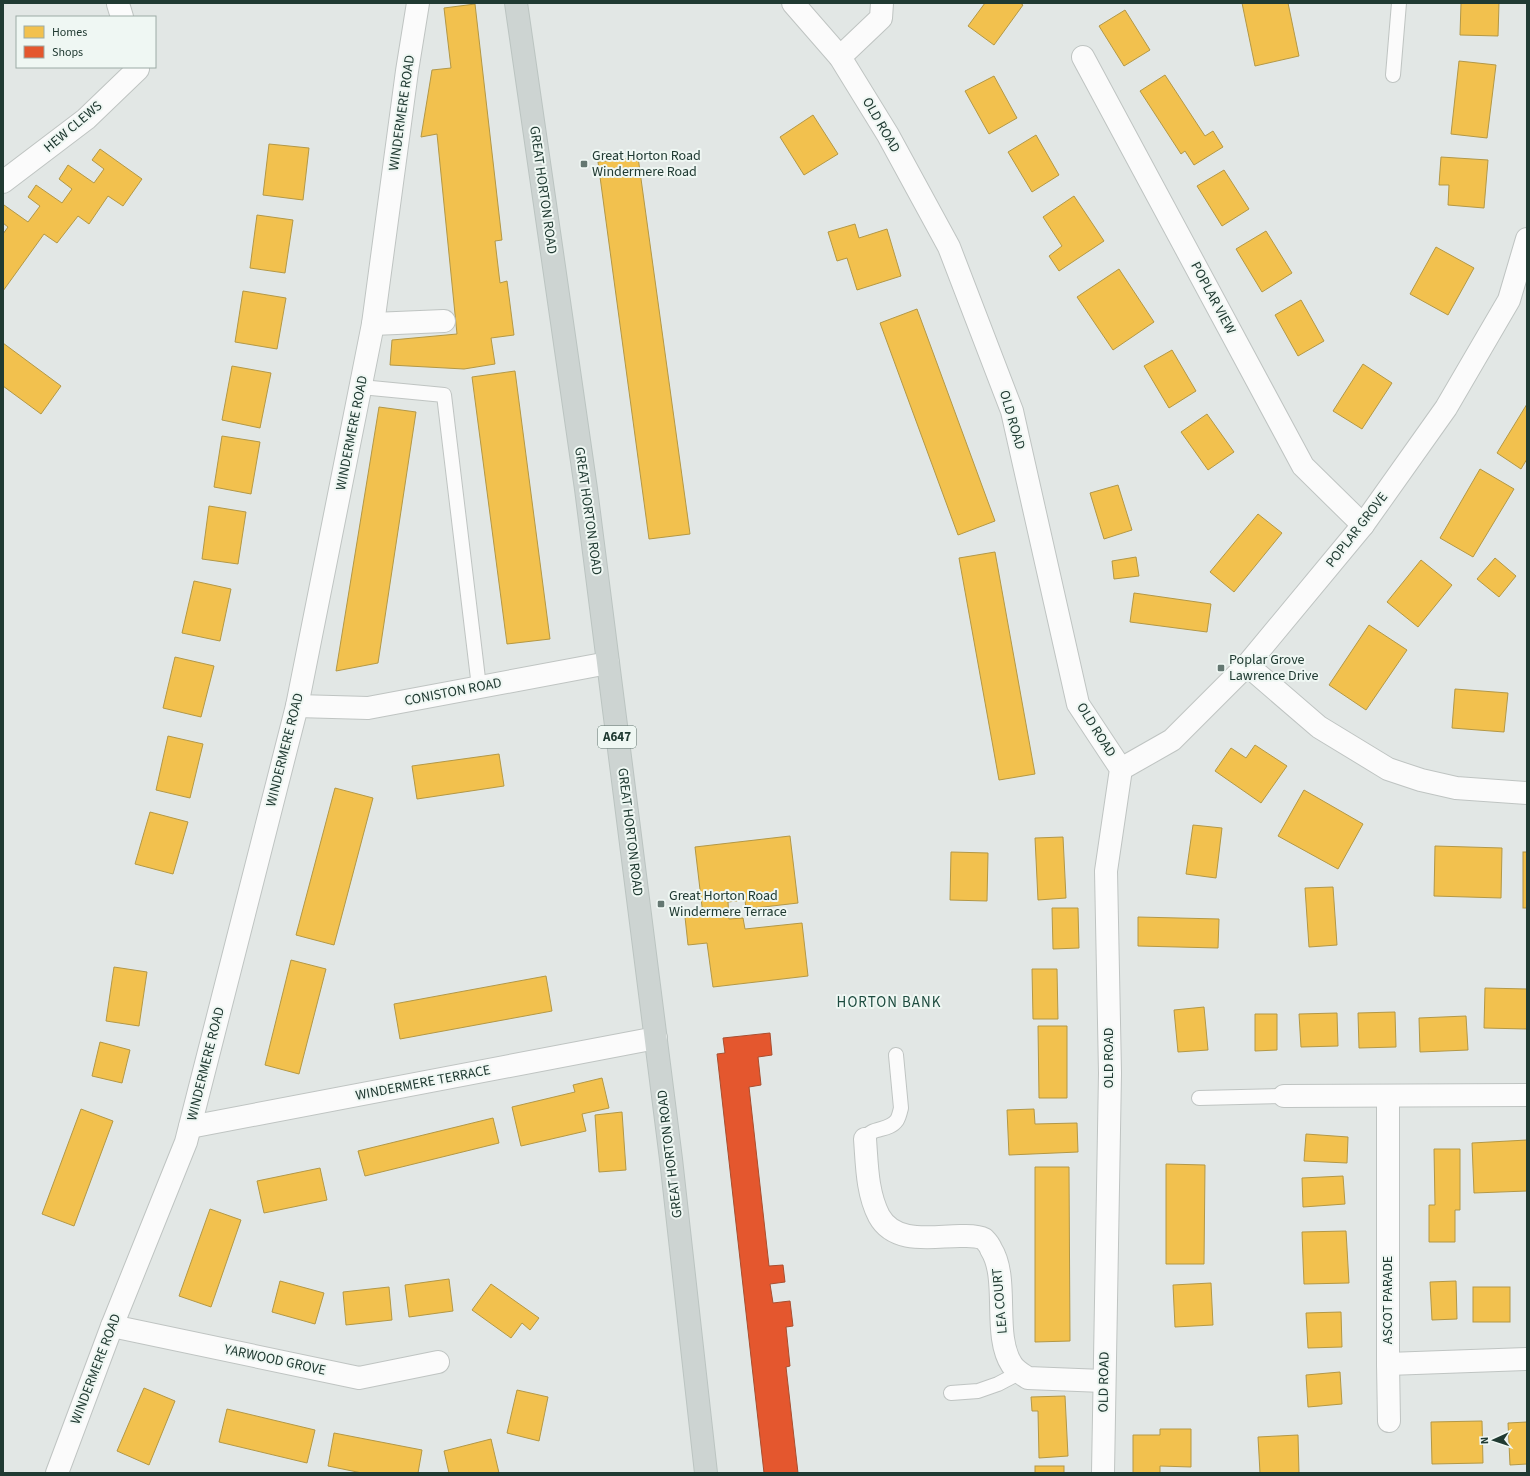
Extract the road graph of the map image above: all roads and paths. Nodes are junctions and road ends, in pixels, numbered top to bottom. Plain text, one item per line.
1 (418, 3) edge
2 (516, 3) edge
3 (793, 3) edge
4 (882, 3) edge
5 (1399, 3) edge
6 (840, 56) junction
7 (1083, 57) dead end
8 (138, 68) edge
9 (1393, 75) dead end
10 (3, 182) edge
11 (1527, 239) edge
12 (444, 321) dead end
13 (373, 324) junction
14 (361, 387) junction
15 (1362, 525) junction
16 (608, 663) junction
17 (1247, 665) junction
18 (479, 687) junction
19 (297, 706) junction
20 (1121, 769) junction
21 (1527, 793) edge
22 (656, 1038) junction
23 (896, 1055) dead end
24 (1527, 1095) edge
25 (1284, 1096) joint
26 (1388, 1096) junction
27 (1199, 1098) dead end
28 (190, 1127) junction
29 (865, 1139) joint
30 (112, 1326) junction
31 (1527, 1359) edge
32 (438, 1362) dead end
33 (1388, 1364) junction
34 (1019, 1373) junction
35 (1104, 1381) junction
36 (951, 1393) dead end
37 (1389, 1421) dead end
38 (57, 1473) edge
39 (706, 1473) edge
40 (1102, 1473) edge

1 - 13 street, WINDERMERE ROAD
2 - 16 main road, GREAT HORTON ROAD / A647
3 - 6 street, OLD ROAD
4 - 6 street
5 - 9 lane
6 - 20 street, OLD ROAD
7 - 15 street, POPLAR VIEW
8 - 10 street, HEW CLEWS
11 - 15 street, POPLAR GROVE
12 - 13 street
13 - 14 street, WINDERMERE ROAD
14 - 18 lane
14 - 19 street, WINDERMERE ROAD
15 - 17 street, POPLAR GROVE
16 - 18 street, CONISTON ROAD
16 - 22 main road, GREAT HORTON ROAD / A647
17 - 20 street, POPLAR GROVE
17 - 21 street
18 - 19 street, CONISTON ROAD
19 - 28 street, WINDERMERE ROAD
20 - 35 street, OLD ROAD
22 - 28 street, WINDERMERE TERRACE
22 - 39 main road, GREAT HORTON ROAD / A647
23 - 29 lane
24 - 26 street
25 - 26 street
25 - 27 lane
26 - 33 street, ASCOT PARADE
28 - 30 street, WINDERMERE ROAD
29 - 34 street, LEA COURT
30 - 32 street, YARWOOD GROVE
30 - 38 street, WINDERMERE ROAD
31 - 33 street, ASCOT PARADE
33 - 37 street
34 - 35 street
34 - 36 lane
35 - 40 street, OLD ROAD

